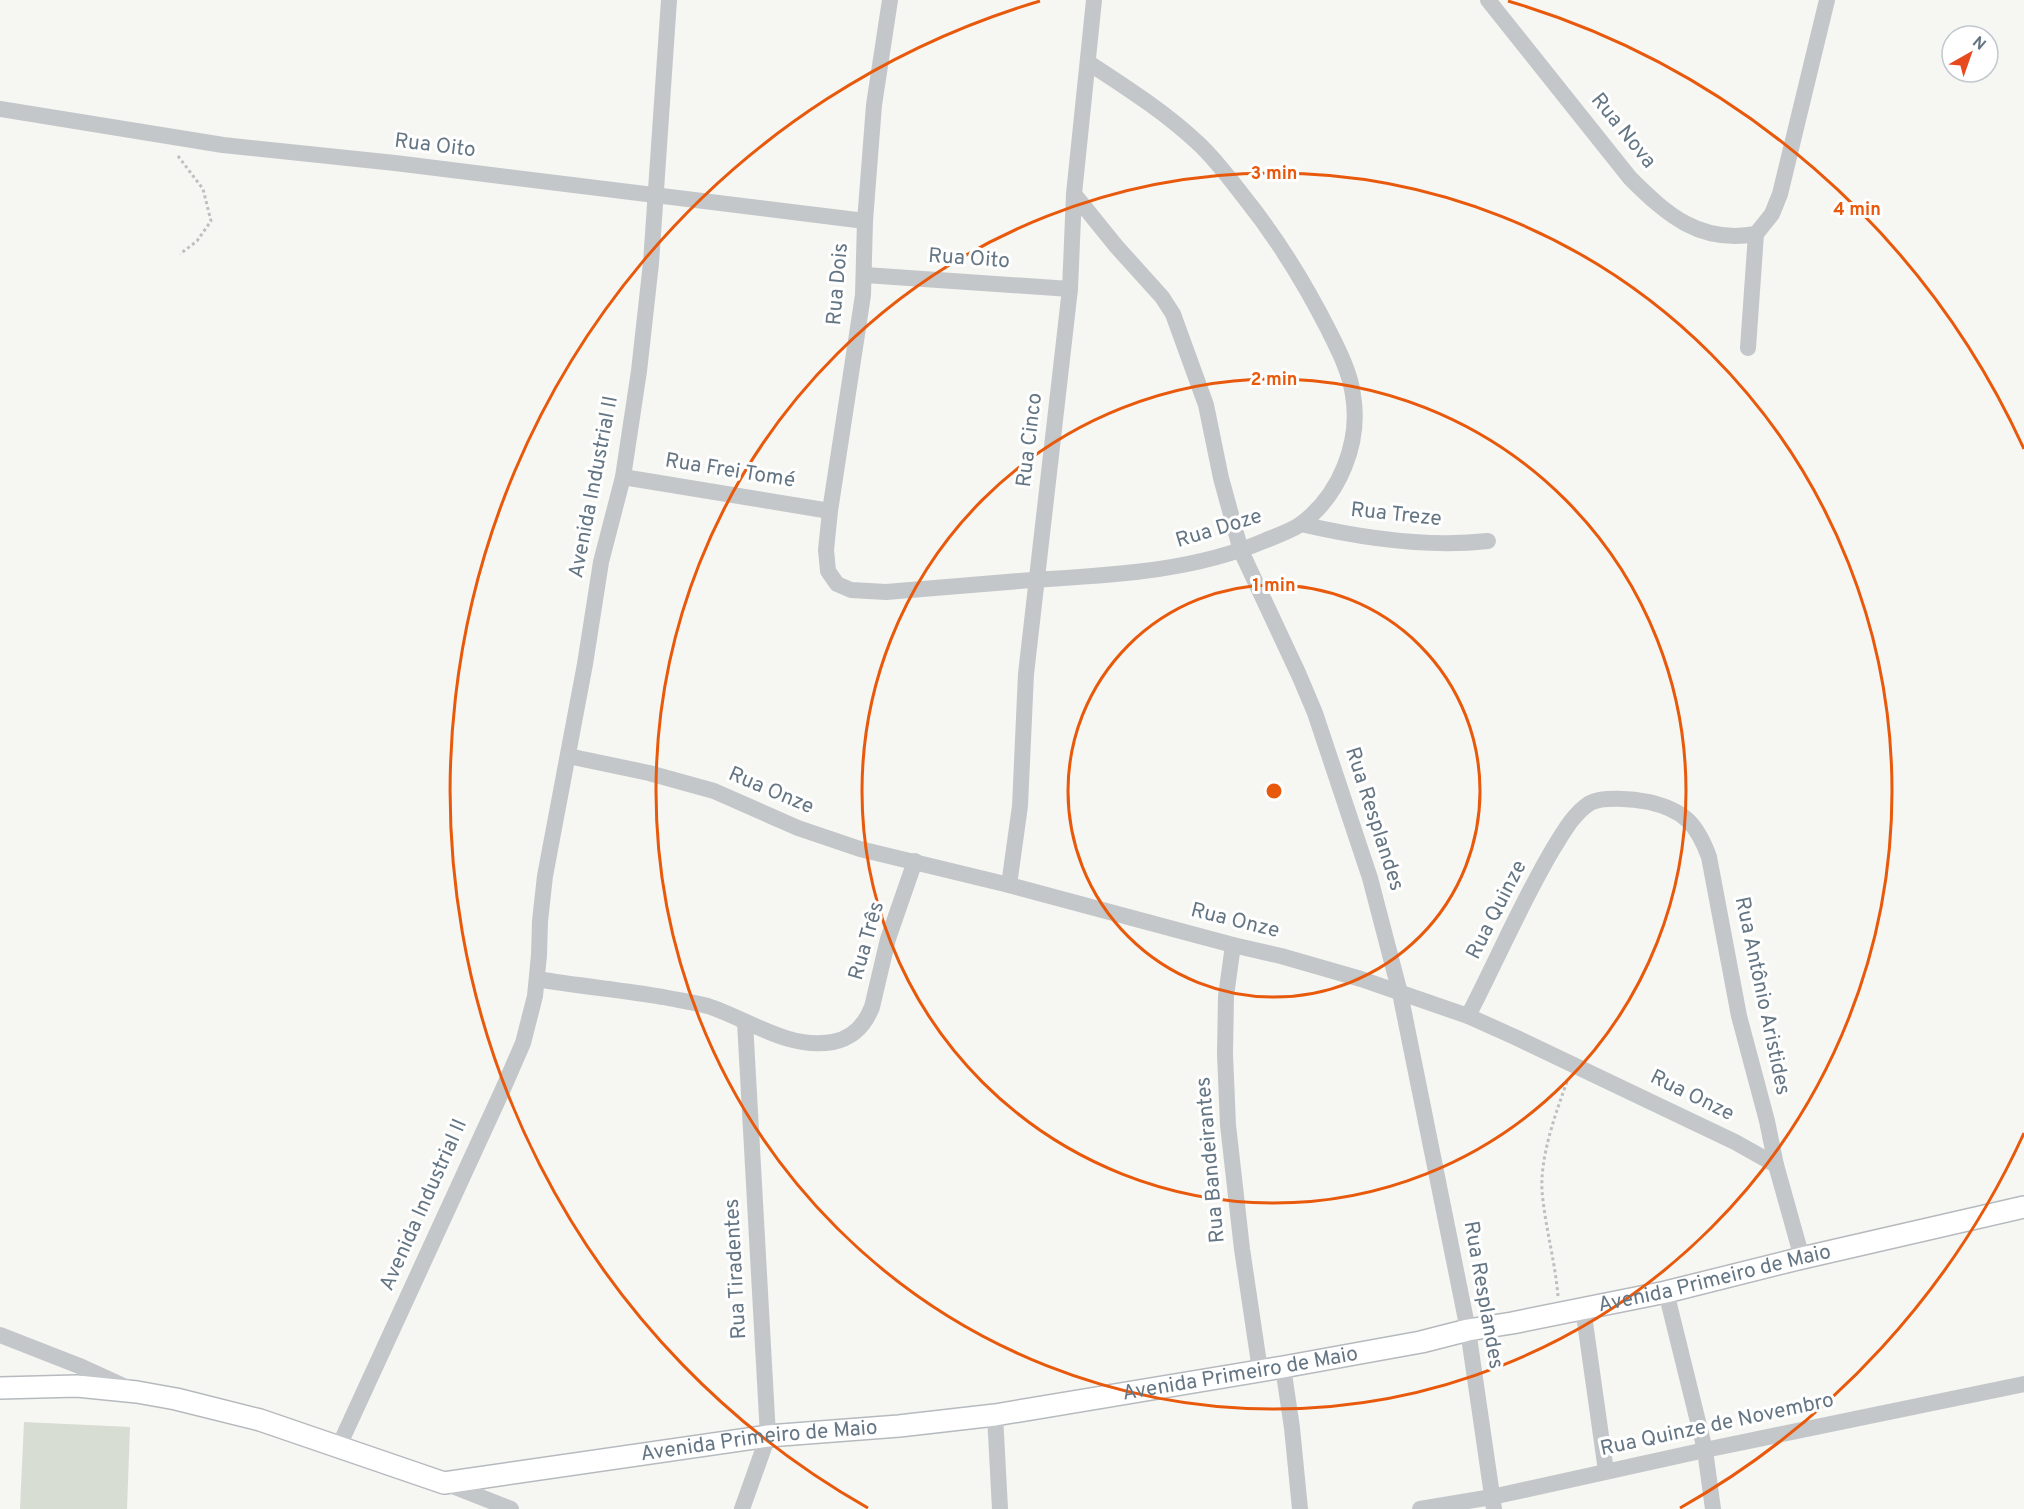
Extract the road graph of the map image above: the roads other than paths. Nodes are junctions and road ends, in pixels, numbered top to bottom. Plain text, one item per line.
1 (669, 0) edge
2 (890, 0) edge
3 (1094, 0) edge
4 (1488, 0) edge
5 (1827, 0) edge
6 (1089, 63) junction
7 (0, 109) edge
8 (1074, 194) junction
9 (656, 195) junction
10 (865, 221) junction
11 (1756, 234) junction
12 (865, 275) junction
13 (1070, 289) junction
14 (1748, 348) dead end
15 (623, 477) junction
16 (830, 511) junction
17 (1300, 524) junction
18 (1488, 542) dead end
19 (1241, 551) junction
20 (828, 571) joint
21 (1037, 580) junction
22 (568, 756) junction
23 (1702, 837) joint
24 (915, 861) junction
25 (1009, 885) junction
26 (1233, 945) junction
27 (537, 979) junction
28 (1400, 993) junction
29 (1468, 1016) junction
30 (745, 1022) junction
31 (1776, 1165) junction
32 (2024, 1207) edge
33 (1802, 1258) junction
34 (1666, 1292) junction
35 (1583, 1308) junction
36 (1468, 1330) junction
37 (0, 1335) edge
38 (1283, 1367) junction
39 (1260, 1370) junction
40 (2024, 1384) edge
41 (0, 1388) edge
42 (137, 1392) junction
43 (995, 1414) junction
44 (768, 1436) junction
45 (339, 1446) junction
46 (1705, 1450) junction
47 (1606, 1471) junction
48 (444, 1483) junction
49 (1493, 1503) edge
50 (511, 1509) edge
51 (742, 1509) edge
52 (1000, 1509) edge
53 (1300, 1509) edge
54 (1420, 1509) edge
55 (1713, 1509) edge

1 - 9 street, Avenida Industrial II
2 - 10 street, Rua Dois
3 - 6 street, Rua Cinco
4 - 11 street, Rua Nova
5 - 11 street
6 - 8 street, Rua Cinco
6 - 17 street, Rua Doze
7 - 9 street, Rua Oito
8 - 13 street, Rua Cinco
8 - 19 street, Rua Resplandes
9 - 10 street, Rua Oito
9 - 15 street, Avenida Industrial II
10 - 12 street, Rua Dois
11 - 14 street
12 - 13 street, Rua Oito
12 - 16 street, Rua Dois
13 - 21 street, Rua Cinco
15 - 16 street, Rua Frei Tomé
15 - 22 street, Avenida Industrial II
16 - 20 street, Rua Dois
17 - 18 street, Rua Treze
17 - 19 street, Rua Doze
19 - 21 street, Rua Doze
19 - 28 street, Rua Resplandes
20 - 21 street, Rua Doze
21 - 25 street, Rua Cinco
22 - 24 street, Rua Onze
22 - 27 street, Avenida Industrial II
23 - 29 street, Rua Quinze
23 - 31 street, Rua Antônio Aristides
24 - 25 street, Rua Onze
24 - 30 street, Rua Três
25 - 26 street, Rua Onze
26 - 28 street, Rua Onze
26 - 39 street, Rua Bandeirantes
27 - 30 street
27 - 45 street, Avenida Industrial II
28 - 29 street, Rua Onze
28 - 36 street, Rua Resplandes
29 - 31 street, Rua Onze
30 - 44 street, Rua Tiradentes
31 - 33 street
32 - 33 main road, Avenida Primeiro de Maio
33 - 34 main road, Avenida Primeiro de Maio
34 - 35 main road, Avenida Primeiro de Maio
34 - 46 street
35 - 36 main road, Avenida Primeiro de Maio
35 - 47 street
36 - 38 main road, Avenida Primeiro de Maio
36 - 49 street, Rua Resplandes
37 - 42 street
38 - 39 main road, Avenida Primeiro de Maio
38 - 53 street
39 - 43 main road, Avenida Primeiro de Maio
40 - 46 street, Rua Quinze de Novembro
41 - 42 main road
42 - 45 main road
43 - 44 main road, Avenida Primeiro de Maio
43 - 52 street
44 - 48 main road, Avenida Primeiro de Maio
44 - 51 street, Rua Tiradentes
45 - 48 main road
46 - 47 street, Rua Quinze de Novembro
46 - 55 street
47 - 49 street, Rua Quinze de Novembro
48 - 50 street
49 - 54 street, Rua Quinze de Novembro

